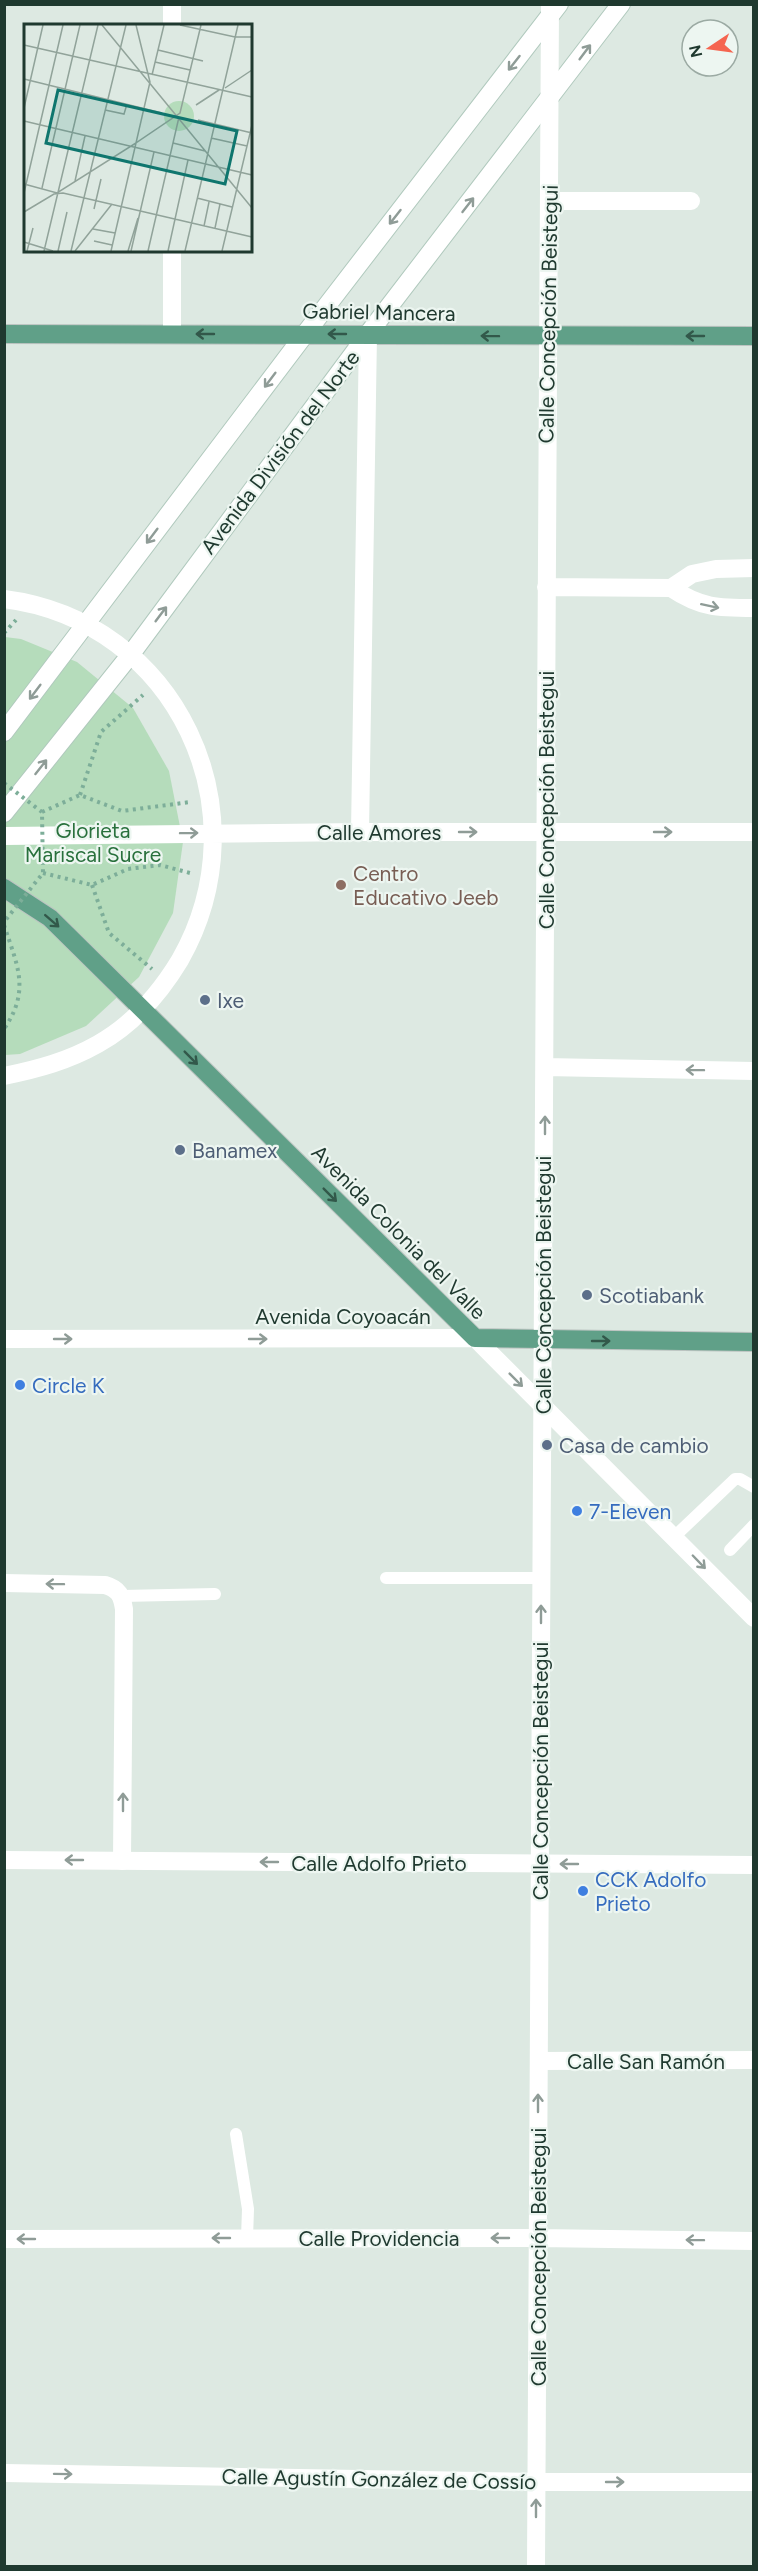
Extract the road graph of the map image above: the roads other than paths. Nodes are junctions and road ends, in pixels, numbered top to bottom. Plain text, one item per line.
1 (172, 4) edge
2 (621, 4) edge
3 (553, 8) edge
4 (172, 24) edge
5 (550, 98) junction
6 (549, 201) junction
7 (691, 201) dead end
8 (172, 252) edge
9 (4, 334) edge
10 (172, 334) junction
11 (305, 334) junction
12 (368, 334) junction
13 (753, 336) edge
14 (548, 338) junction
15 (753, 568) edge
16 (546, 586) junction
17 (670, 588) junction
18 (4, 599) edge
19 (753, 608) edge
20 (86, 623) junction
21 (131, 654) junction
22 (4, 732) edge
23 (4, 813) edge
24 (360, 832) junction
25 (546, 832) junction
26 (753, 832) edge
27 (214, 833) junction
28 (4, 836) edge
29 (4, 888) edge
30 (143, 1010) junction
31 (545, 1067) junction
32 (753, 1071) edge
33 (4, 1076) edge
34 (475, 1338) junction
35 (4, 1339) edge
36 (543, 1341) junction
37 (753, 1342) edge
38 (542, 1406) junction
39 (753, 1487) edge
40 (753, 1525) edge
41 (674, 1537) junction
42 (730, 1550) dead end
43 (387, 1578) dead end
44 (541, 1578) junction
45 (4, 1583) edge
46 (215, 1594) dead end
47 (122, 1596) junction
48 (753, 1618) edge
49 (4, 1860) edge
50 (122, 1861) junction
51 (540, 1864) junction
52 (753, 1865) edge
53 (753, 2060) edge
54 (539, 2061) junction
55 (236, 2134) dead end
56 (248, 2238) junction
57 (538, 2238) junction
58 (4, 2239) edge
59 (753, 2241) edge
60 (4, 2473) edge
61 (536, 2482) junction
62 (753, 2482) edge
63 (536, 2566) edge

1 - 4 street
5 -> 2 street, Avenida División del Norte
3 - 5 street, Calle Concepción Beistegui
3 -> 11 street
5 - 6 street, Calle Concepción Beistegui
12 -> 5 street, Avenida División del Norte
6 - 7 street
6 - 14 street, Calle Concepción Beistegui
8 - 10 street
9 - 10 main road, Gabriel Mancera
11 -> 10 main road, Gabriel Mancera
12 -> 11 main road, Gabriel Mancera
11 -> 20 street
14 -> 12 main road, Gabriel Mancera
21 -> 12 street, Avenida División del Norte
12 - 24 street
13 -> 14 main road, Gabriel Mancera
14 - 16 street, Calle Concepción Beistegui
15 - 17 street
16 - 17 street
16 - 25 street, Calle Concepción Beistegui
17 -> 19 street
18 - 20 street
20 - 21 street
20 -> 22 street
23 -> 21 street, Avenida División del Norte
21 - 27 street
24 -> 25 street, Calle Amores
24 - 27 street, Calle Amores
25 -> 26 street, Calle Amores
25 - 31 street, Calle Concepción Beistegui
28 -> 27 street, Calle Amores
27 - 30 street
29 -> 30 main road, Avenida Colonia del Valle
30 - 33 street
30 -> 34 main road, Avenida Colonia del Valle
32 -> 31 street
36 -> 31 street, Calle Concepción Beistegui
35 -> 34 street, Avenida Coyoacán
34 - 36 main road, Avenida Coyoacán
34 -> 38 street, Avenida Colonia del Valle
36 -> 37 main road, Avenida Coyoacán
36 - 38 street, Calle Concepción Beistegui
38 - 41 street, Avenida Colonia del Valle
38 - 44 street, Calle Concepción Beistegui
39 - 41 lane
40 - 42 lane
41 -> 48 street, Avenida Colonia del Valle
43 - 44 lane
51 -> 44 street, Calle Concepción Beistegui
47 -> 45 street
46 - 47 lane
50 -> 47 street
50 -> 49 street, Calle Adolfo Prieto
51 -> 50 street, Calle Adolfo Prieto
52 -> 51 street, Calle Adolfo Prieto
51 - 54 street, Calle Concepción Beistegui
53 - 54 street, Calle San Ramón
57 -> 54 street, Calle Concepción Beistegui
55 - 56 lane
57 -> 56 street, Calle Providencia
56 -> 58 street, Calle Providencia
59 -> 57 street, Calle Providencia
57 - 61 street, Calle Concepción Beistegui
60 -> 61 street, Calle Agustín González de Cossío
61 -> 62 street, Calle Agustín González de Cossío
63 -> 61 street, Calle Concepción Beistegui

